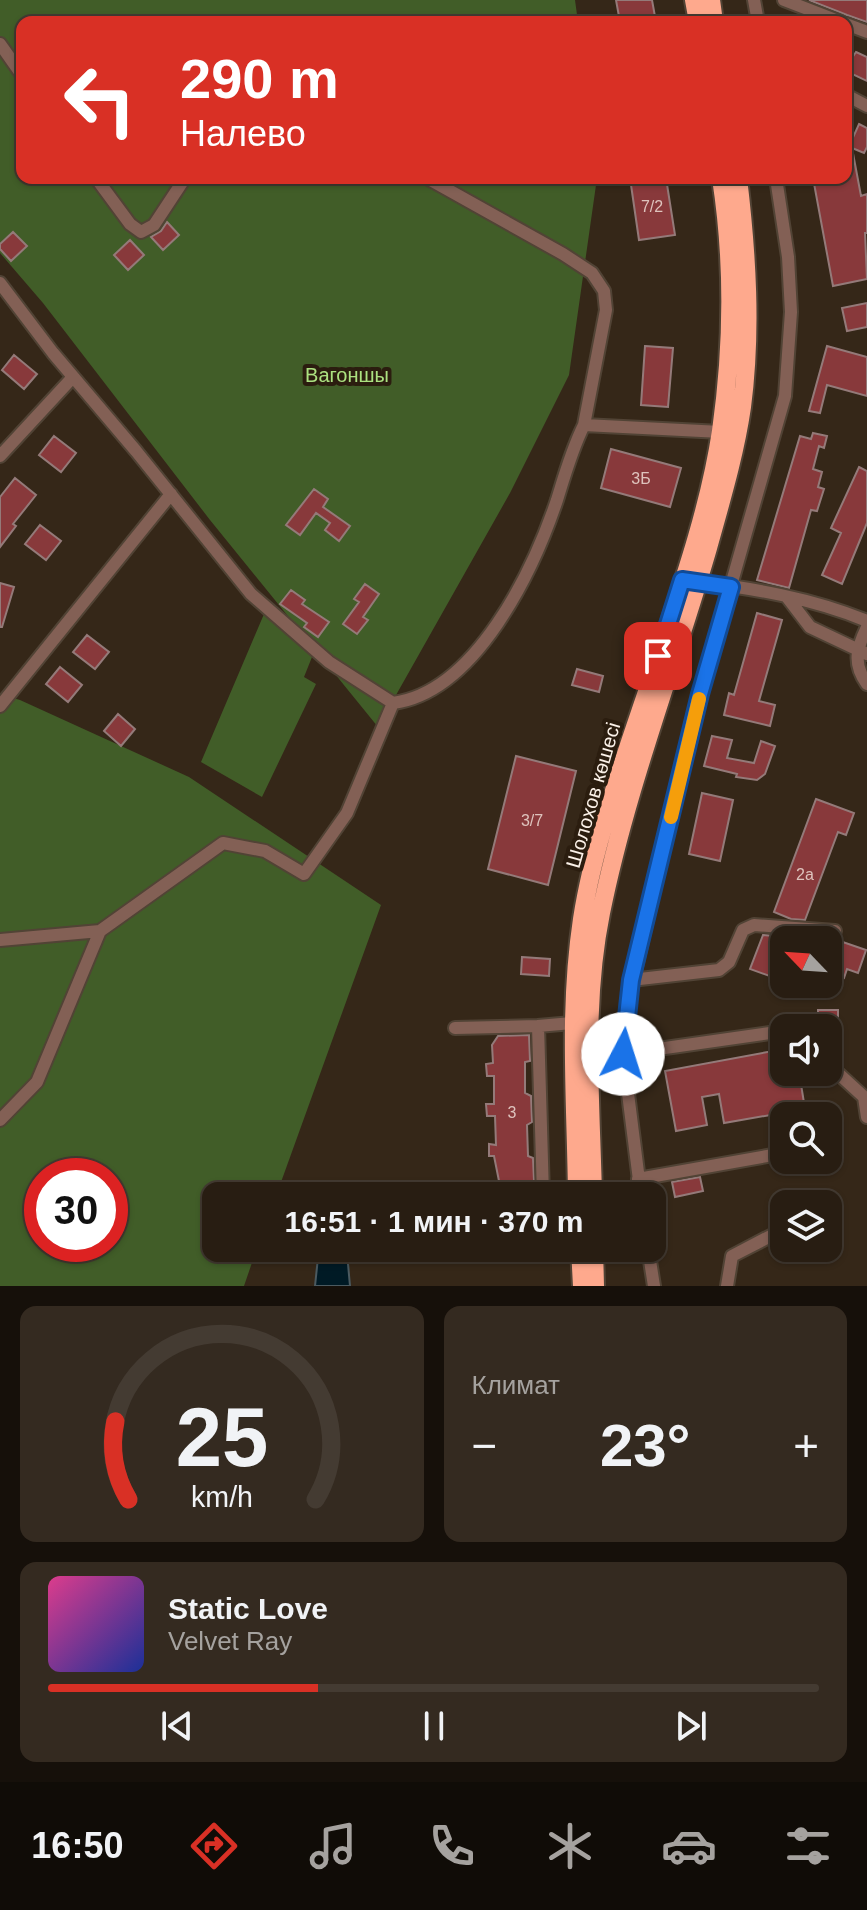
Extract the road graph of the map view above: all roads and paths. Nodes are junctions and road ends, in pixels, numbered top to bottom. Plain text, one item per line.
1 (784, 0) edge
2 (826, 16) edge
3 (0, 44) edge
4 (16, 67) edge
5 (100, 184) edge
6 (181, 184) edge
7 (438, 184) edge
8 (722, 184) edge
9 (738, 184) edge
10 (777, 184) edge
11 (0, 283) edge
12 (73, 377) junction
13 (584, 425) junction
14 (721, 432) junction
15 (0, 456) edge
16 (171, 494) junction
17 (690, 580) junction
18 (731, 587) junction
19 (787, 597) junction
20 (867, 624) edge
21 (862, 652) edge
22 (862, 663) edge
23 (867, 684) edge
24 (393, 703) junction
25 (0, 706) edge
26 (770, 926) edge
27 (100, 931) junction
28 (0, 940) edge
29 (631, 980) junction
30 (572, 1023) junction
31 (538, 1026) junction
32 (455, 1028) dead end
33 (770, 1033) edge
34 (623, 1054) junction
35 (842, 1077) edge
36 (867, 1117) edge
37 (0, 1120) edge
38 (770, 1155) edge
39 (638, 1179) junction
40 (543, 1182) edge
41 (577, 1182) edge
42 (593, 1182) edge
43 (639, 1182) edge
44 (770, 1236) edge
45 (581, 1262) edge
46 (594, 1262) edge
47 (650, 1262) edge
48 (582, 1286) edge
49 (595, 1286) edge
50 (654, 1286) edge
51 (727, 1286) edge

1 - 2 street
3 - 4 street
5 - 6 street
7 - 13 street
8 - 14 highway, Шолохов көшесі
9 - 17 highway, Шолохов көшесі
10 - 18 street
11 - 12 street
12 - 15 street
12 - 16 street
13 - 14 street
13 - 24 street
14 - 17 highway, Шолохов көшесі
16 - 24 street
16 - 25 street
17 - 18 street
17 - 30 highway, Шолохов көшесі
17 - 42 highway, Шолохов көшесі
18 - 19 street
18 - 29 street
19 - 20 street
19 - 21 street
20 - 21 street
21 - 22 street
22 - 23 street
24 - 27 street
26 - 29 street
27 - 28 street
27 - 37 street
29 - 34 street
30 - 31 street
30 - 41 highway, Шолохов көшесі
31 - 32 street
31 - 40 street
33 - 34 street
34 - 39 street
35 - 36 street
38 - 39 street
39 - 43 street
44 - 51 street
45 - 48 highway
46 - 49 highway
47 - 50 street

